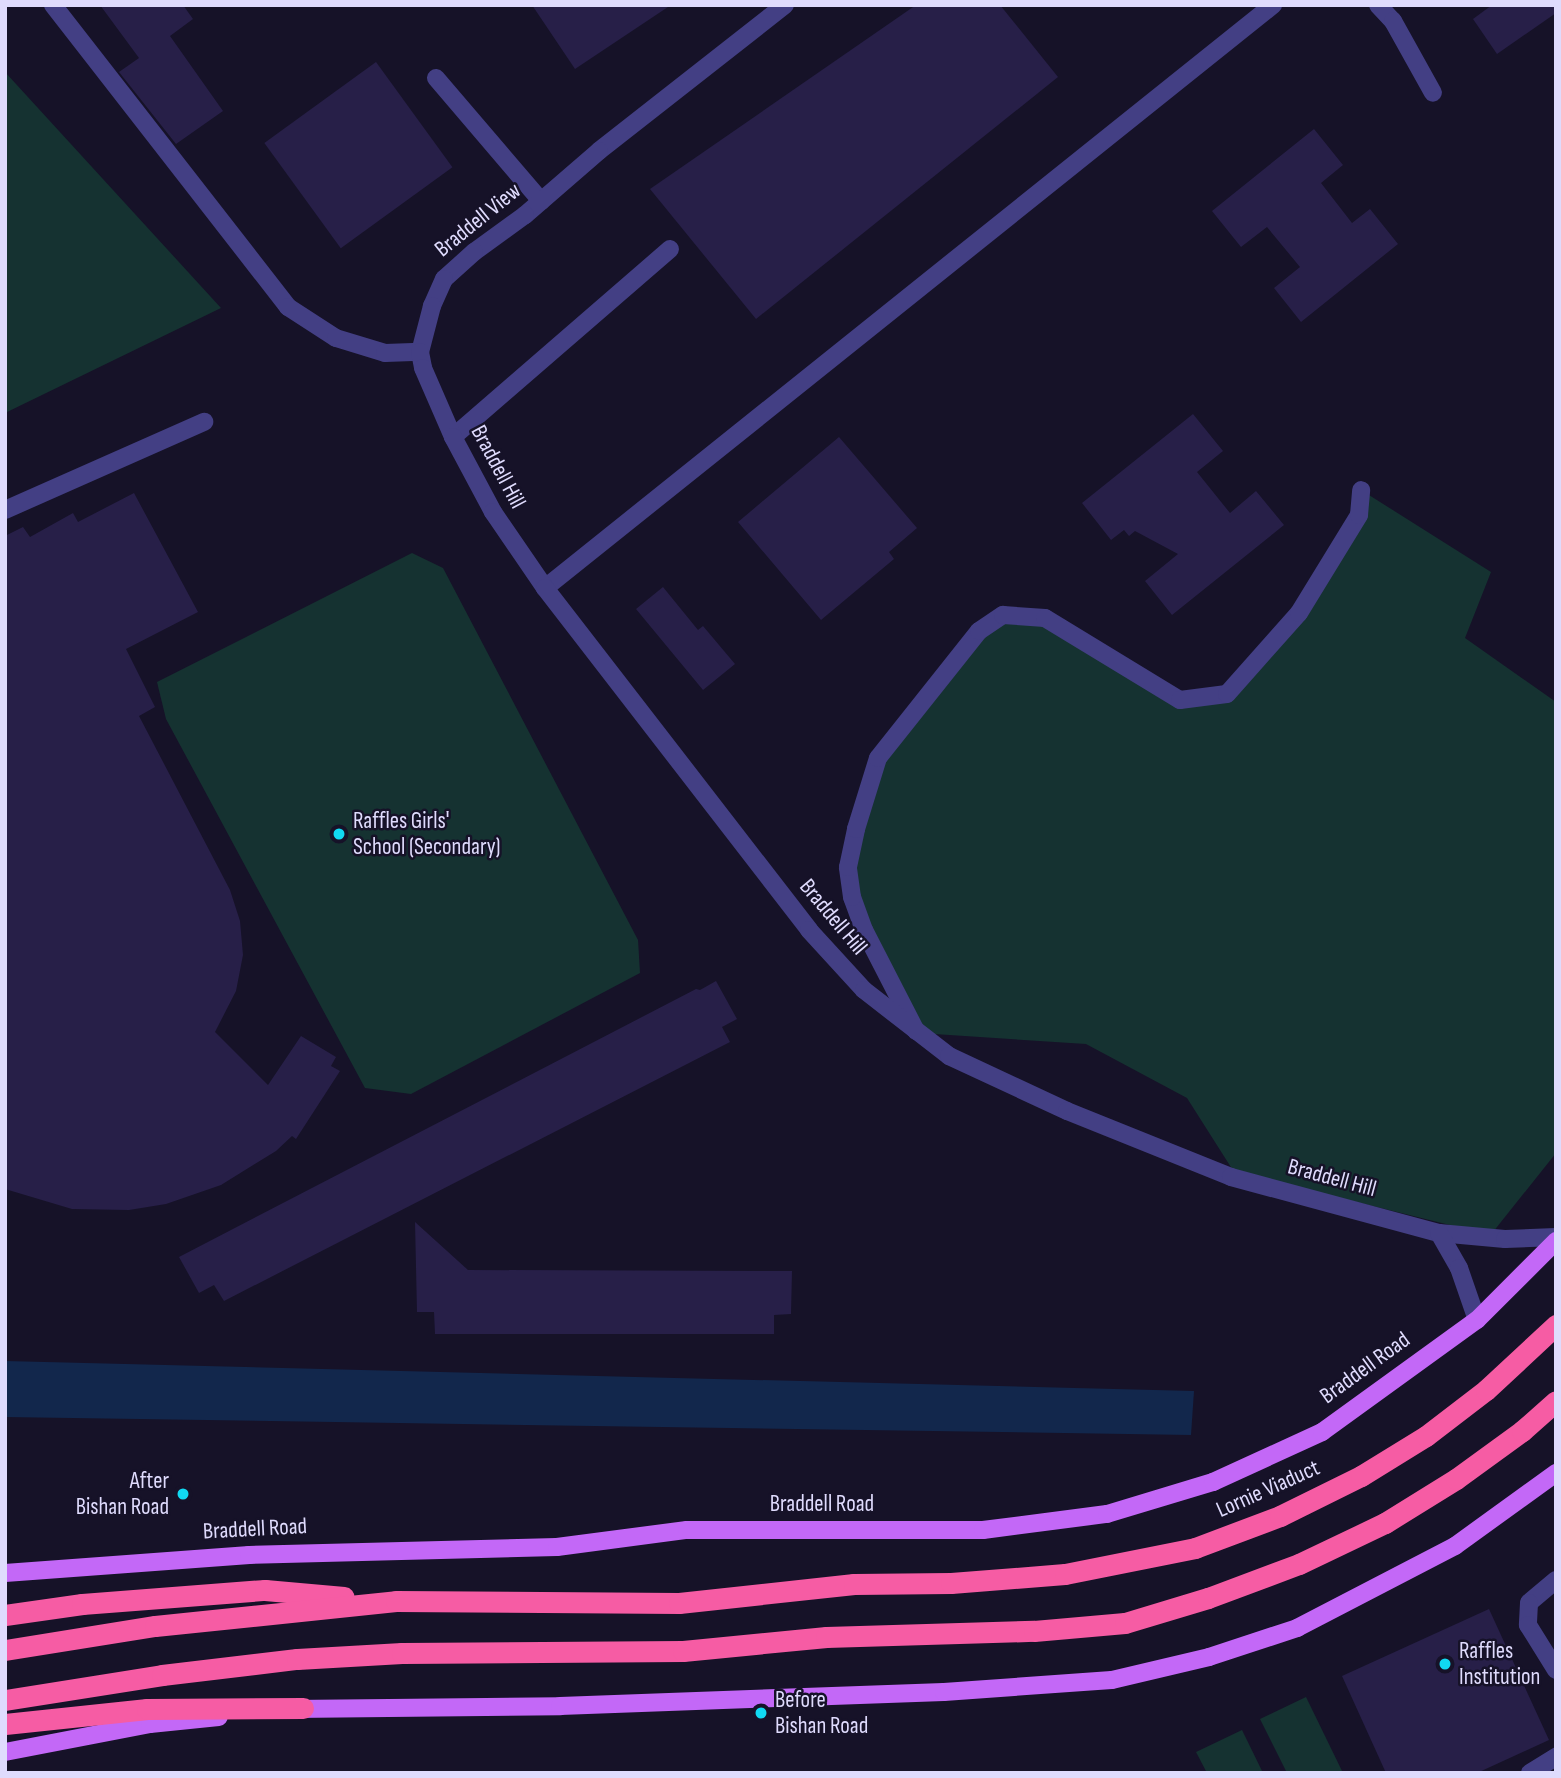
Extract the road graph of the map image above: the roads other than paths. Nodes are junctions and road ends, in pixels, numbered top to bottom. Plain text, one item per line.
1 (53, 5) edge
2 (785, 5) edge
3 (1273, 5) edge
4 (1378, 5) edge
5 (436, 78) dead end
6 (1433, 93) dead end
7 (541, 201) junction
8 (670, 248) dead end
9 (420, 352) junction
10 (204, 422) dead end
11 (453, 437) junction
12 (1361, 490) dead end
13 (5, 510) edge
14 (545, 588) junction
15 (917, 1034) junction
16 (1439, 1233) junction
17 (1556, 1239) edge
18 (1477, 1320) junction
19 (1556, 1325) edge
20 (1556, 1401) edge
21 (1556, 1473) edge
22 (5, 1573) edge
23 (1556, 1580) edge
24 (396, 1601) junction
25 (5, 1615) edge
26 (5, 1650) edge
27 (1556, 1670) edge
28 (5, 1700) edge
29 (303, 1708) junction
30 (5, 1724) edge
31 (5, 1752) edge
32 (1556, 1757) edge
33 (1530, 1773) edge

1 - 9 street
2 - 7 street, Braddell View
3 - 14 street
4 - 6 street
5 - 7 street
7 - 9 street, Braddell View
8 - 11 street
9 - 11 street, Braddell Hill
10 - 13 street
11 - 14 street, Braddell Hill
12 - 15 street
14 - 15 street, Braddell Hill
15 - 16 street, Braddell Hill
16 - 17 street, Braddell Hill
16 - 18 street
17 - 18 main road, Braddell Road
18 - 22 main road, Braddell Road
19 - 24 highway, Lornie Viaduct
20 - 28 highway
21 - 29 main road
23 - 27 street
24 - 25 highway
24 - 26 highway
29 - 30 highway
29 - 31 main road
32 - 33 street

